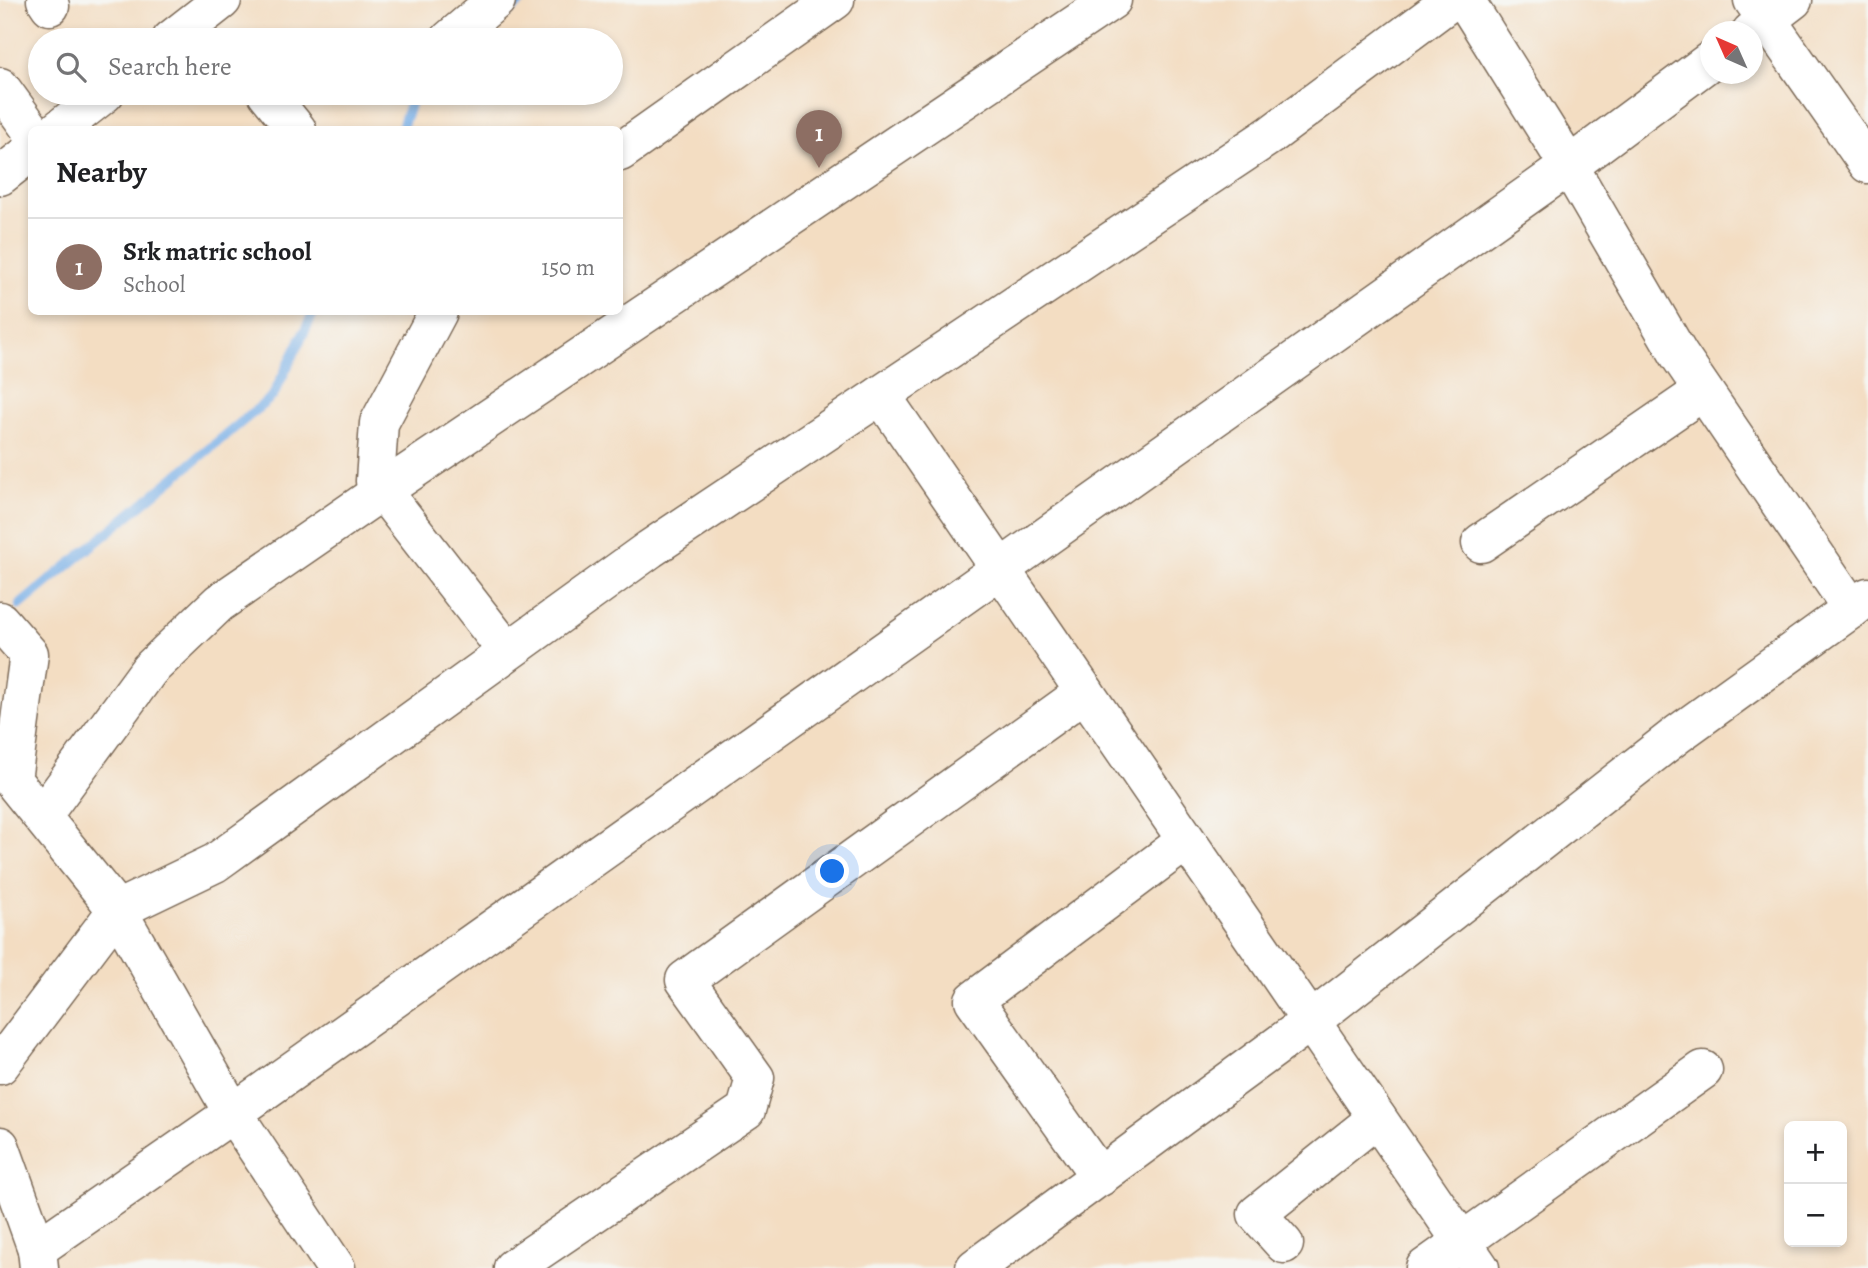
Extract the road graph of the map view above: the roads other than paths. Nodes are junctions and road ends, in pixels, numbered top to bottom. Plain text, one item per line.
1 (496, 0) edge
2 (835, 0) edge
3 (1112, 0) edge
4 (1452, 0) edge
5 (1465, 0) edge
6 (1766, 13) edge
7 (217, 18) edge
8 (196, 28) edge
9 (463, 28) edge
10 (1700, 68) edge
11 (0, 87) edge
12 (90, 105) edge
13 (277, 105) edge
14 (28, 126) edge
15 (63, 126) edge
16 (294, 126) edge
17 (623, 150) edge
18 (28, 153) edge
19 (1868, 164) edge
20 (1569, 166) junction
21 (0, 176) edge
22 (436, 315) edge
23 (1703, 391) junction
24 (881, 395) junction
25 (383, 490) junction
26 (1481, 543) dead end
27 (1000, 569) junction
28 (1860, 603) edge
29 (0, 621) edge
30 (507, 651) junction
31 (1085, 692) junction
32 (42, 816) junction
33 (1186, 841) junction
34 (117, 910) junction
35 (1311, 1021) junction
36 (0, 1065) edge
37 (1703, 1070) dead end
38 (233, 1112) junction
39 (1377, 1118) junction
40 (0, 1146) edge
41 (1100, 1177) junction
42 (1284, 1244) dead end
43 (1471, 1255) edge
44 (38, 1258) edge
45 (336, 1268) edge
46 (513, 1268) edge
47 (975, 1268) edge
48 (1425, 1268) edge

1 - 9 street
2 - 17 street
3 - 25 street
4 - 24 street
5 - 20 street
6 - 19 street
7 - 8 street
10 - 20 street
11 - 14 street
12 - 15 street
13 - 16 street
18 - 21 street
20 - 23 street
20 - 27 street
22 - 25 street
23 - 26 street
23 - 28 street
24 - 27 street
24 - 30 street
25 - 30 street
25 - 32 street
27 - 31 street
27 - 38 street
28 - 35 street
29 - 32 street
30 - 34 street
31 - 33 street
31 - 46 street
32 - 34 street
33 - 35 street
33 - 41 street
34 - 36 street
34 - 38 street
35 - 39 street
35 - 41 street
37 - 43 street
38 - 44 street
38 - 45 street
39 - 42 street
39 - 43 street
40 - 44 street
41 - 47 street
43 - 48 street

